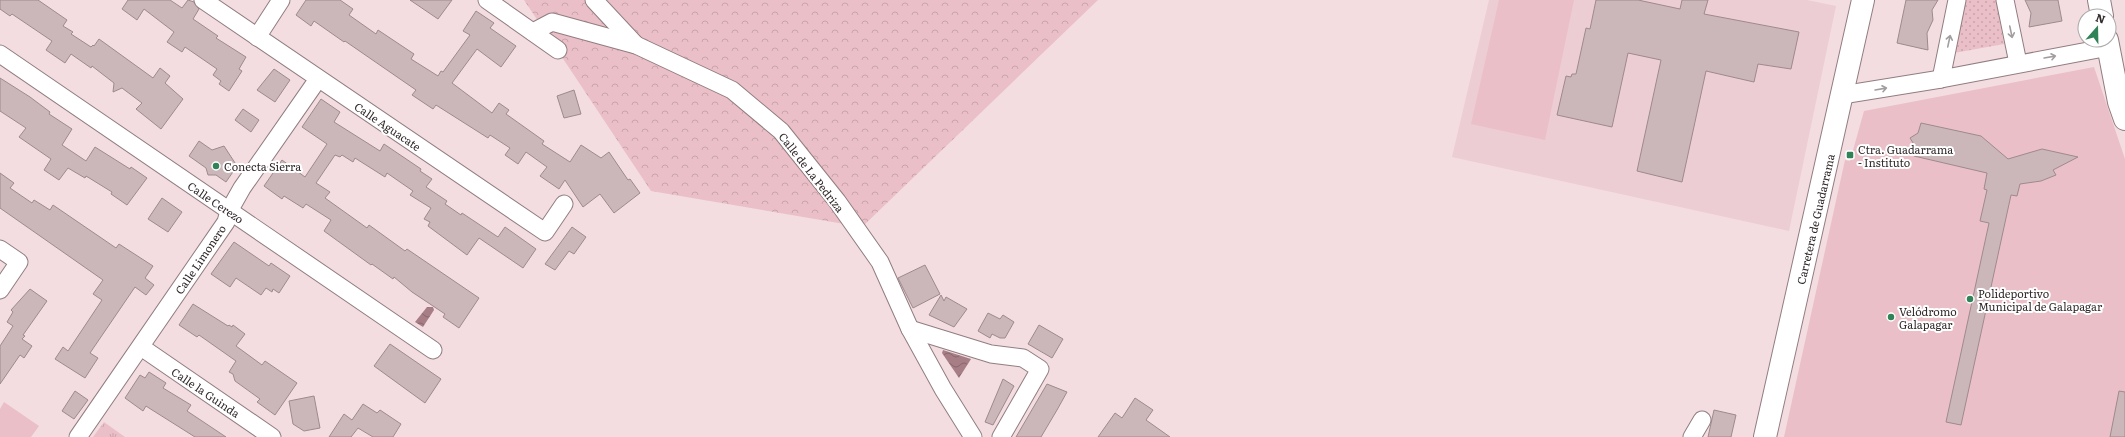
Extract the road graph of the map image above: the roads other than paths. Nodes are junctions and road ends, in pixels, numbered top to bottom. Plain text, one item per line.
1 (203, 0) edge
2 (281, 0) edge
3 (487, 0) edge
4 (594, 0) edge
5 (1863, 0) edge
6 (1957, 0) edge
7 (2005, 0) edge
8 (533, 32) junction
9 (257, 37) junction
10 (636, 45) junction
11 (2086, 48) edge
12 (2109, 48) edge
13 (558, 50) dead end
14 (0, 54) edge
15 (2018, 63) junction
16 (318, 79) junction
17 (1941, 79) junction
18 (1842, 95) junction
19 (2125, 119) edge
20 (564, 204) dead end
21 (229, 211) junction
22 (0, 249) edge
23 (0, 290) edge
24 (910, 329) junction
25 (140, 347) junction
26 (433, 350) dead end
27 (1702, 420) dead end
28 (78, 437) edge
29 (272, 437) edge
30 (973, 437) edge
31 (1001, 437) edge
32 (1692, 437) edge
33 (1766, 437) edge

1 - 9 street, Calle Aguacate
2 - 9 street
3 - 8 street
4 - 10 street
5 - 18 main road, Carretera de Guadarrama
17 -> 6 street
7 -> 15 street
8 - 10 street, Calle de La Pedriza
8 - 13 street
9 - 16 street, Calle Aguacate
10 - 24 street, Calle de La Pedriza
15 -> 11 street
12 - 19 main road
14 - 21 street, Calle Cerezo
15 - 17 street
16 - 20 street, Calle Aguacate
16 - 21 street, Calle Limonero
18 -> 17 street
18 - 33 main road, Carretera de Guadarrama
21 - 25 street, Calle Limonero
21 - 26 street, Calle Cerezo
22 - 23 street
24 - 30 street, Calle de La Pedriza
24 - 31 street
25 - 28 street, Calle Limonero
25 - 29 street, Calle la Guinda
27 - 32 street

